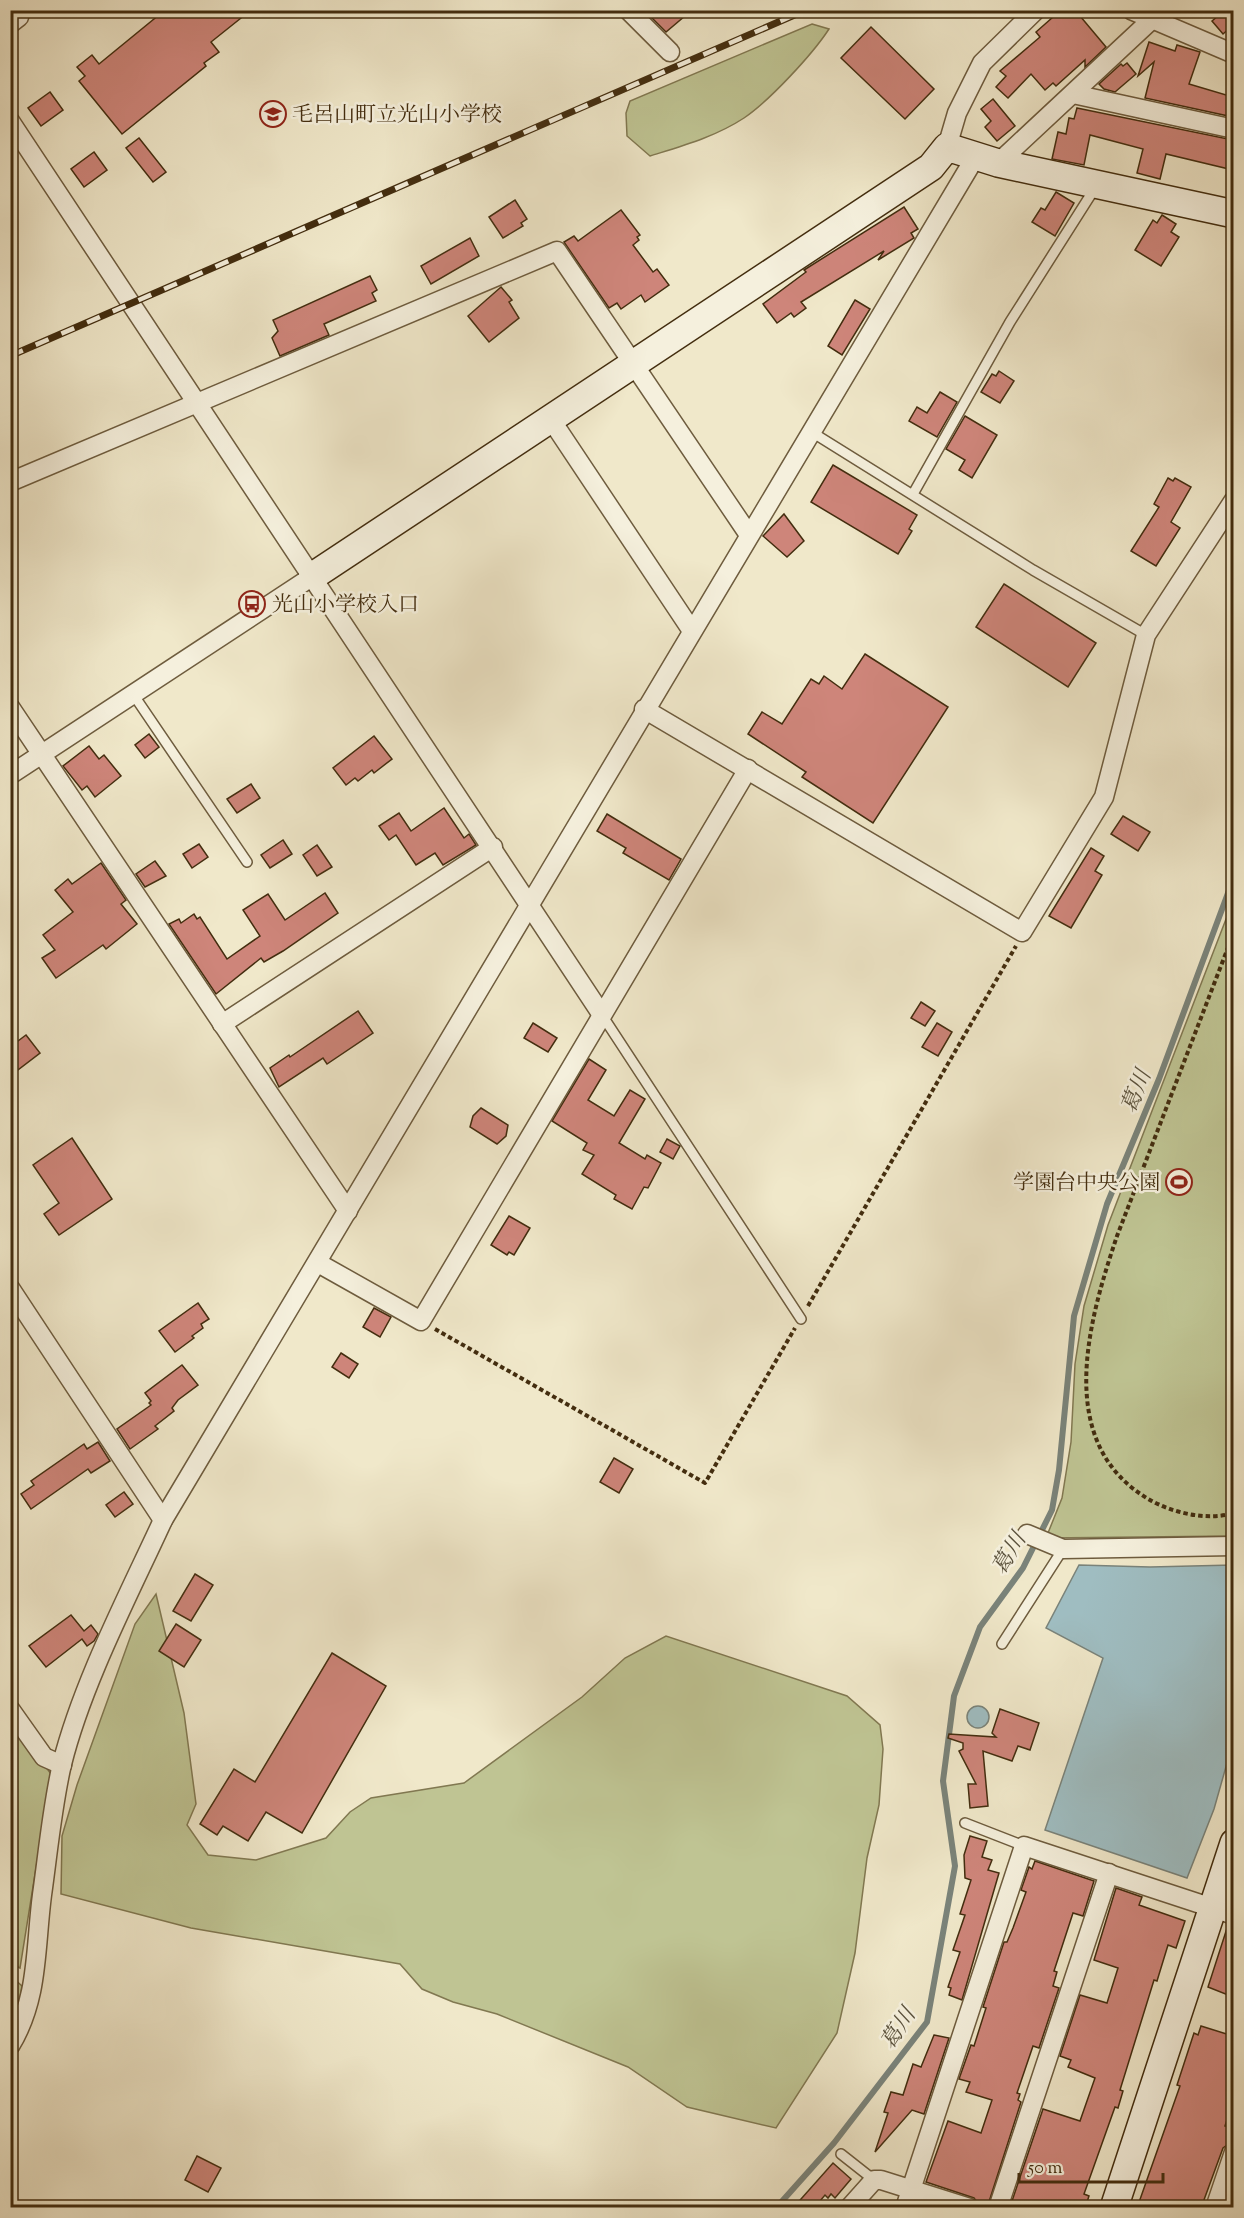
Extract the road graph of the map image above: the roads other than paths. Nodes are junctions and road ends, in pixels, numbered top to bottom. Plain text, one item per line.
1 (15, 10) edge
2 (628, 10) edge
3 (1036, 10) edge
4 (1131, 10) edge
5 (1157, 15) edge
6 (10, 24) edge
7 (1232, 51) edge
8 (670, 52) dead end
9 (1073, 94) junction
10 (10, 121) edge
11 (1233, 129) edge
12 (947, 147) junction
13 (987, 160) junction
14 (1096, 186) junction
15 (1233, 214) edge
16 (632, 363) junction
17 (198, 402) junction
18 (550, 418) junction
19 (810, 430) junction
20 (10, 483) edge
21 (913, 494) junction
22 (1233, 500) edge
23 (749, 535) junction
24 (313, 576) junction
25 (692, 631) junction
26 (1146, 635) junction
27 (134, 694) junction
28 (10, 707) edge
29 (644, 709) junction
30 (42, 754) junction
31 (747, 769) junction
32 (10, 775) edge
33 (493, 847) junction
34 (248, 862) dead end
35 (529, 905) junction
36 (602, 1015) junction
37 (222, 1024) junction
38 (348, 1211) junction
39 (318, 1263) junction
40 (10, 1288) edge
41 (801, 1318) road end
42 (164, 1520) junction
43 (1027, 1534) dead end
44 (1233, 1546) edge
45 (1063, 1549) junction
46 (1002, 1644) dead end
47 (10, 1709) edge
48 (62, 1765) junction
49 (964, 1823) dead end
50 (1233, 1843) edge
51 (1024, 1846) junction
52 (1109, 1873) junction
53 (1223, 1911) edge
54 (10, 2046) edge
55 (1233, 2152) edge
56 (841, 2154) dead end
57 (874, 2180) junction
58 (912, 2189) junction
59 (849, 2208) edge
60 (905, 2208) edge
61 (970, 2208) edge
62 (998, 2208) edge
63 (1114, 2208) edge
64 (1215, 2208) edge

1 - 6 street
2 - 8 street
3 - 12 street
4 - 5 street
5 - 7 street
5 - 9 street
9 - 11 street
9 - 13 street
10 - 17 street
12 - 13 street
12 - 16 street
13 - 14 street
13 - 19 street
14 - 15 street
14 - 21 lane
16 - 17 street
16 - 18 street
16 - 23 street
17 - 20 street
17 - 24 street
18 - 24 street
18 - 25 street
19 - 21 lane
19 - 23 street
21 - 26 lane
22 - 26 street
23 - 25 street
24 - 27 street
24 - 33 street
25 - 29 street
26 - 31 street
27 - 30 street
27 - 34 lane
28 - 30 street
29 - 31 street
29 - 35 street
30 - 32 street
30 - 37 street
31 - 36 street
33 - 35 street
33 - 37 street
35 - 36 street
35 - 38 street
36 - 39 street
36 - 41 lane
37 - 38 street
38 - 39 street
39 - 42 street
40 - 42 street
42 - 48 street
43 - 45 street
44 - 45 street
45 - 46 lane
47 - 48 street
48 - 54 street
49 - 51 lane
50 - 53 street
51 - 52 street
51 - 58 street
52 - 53 street
52 - 62 street
53 - 63 street
55 - 64 street
56 - 57 lane
57 - 58 street
57 - 59 street
58 - 60 street
58 - 61 street

